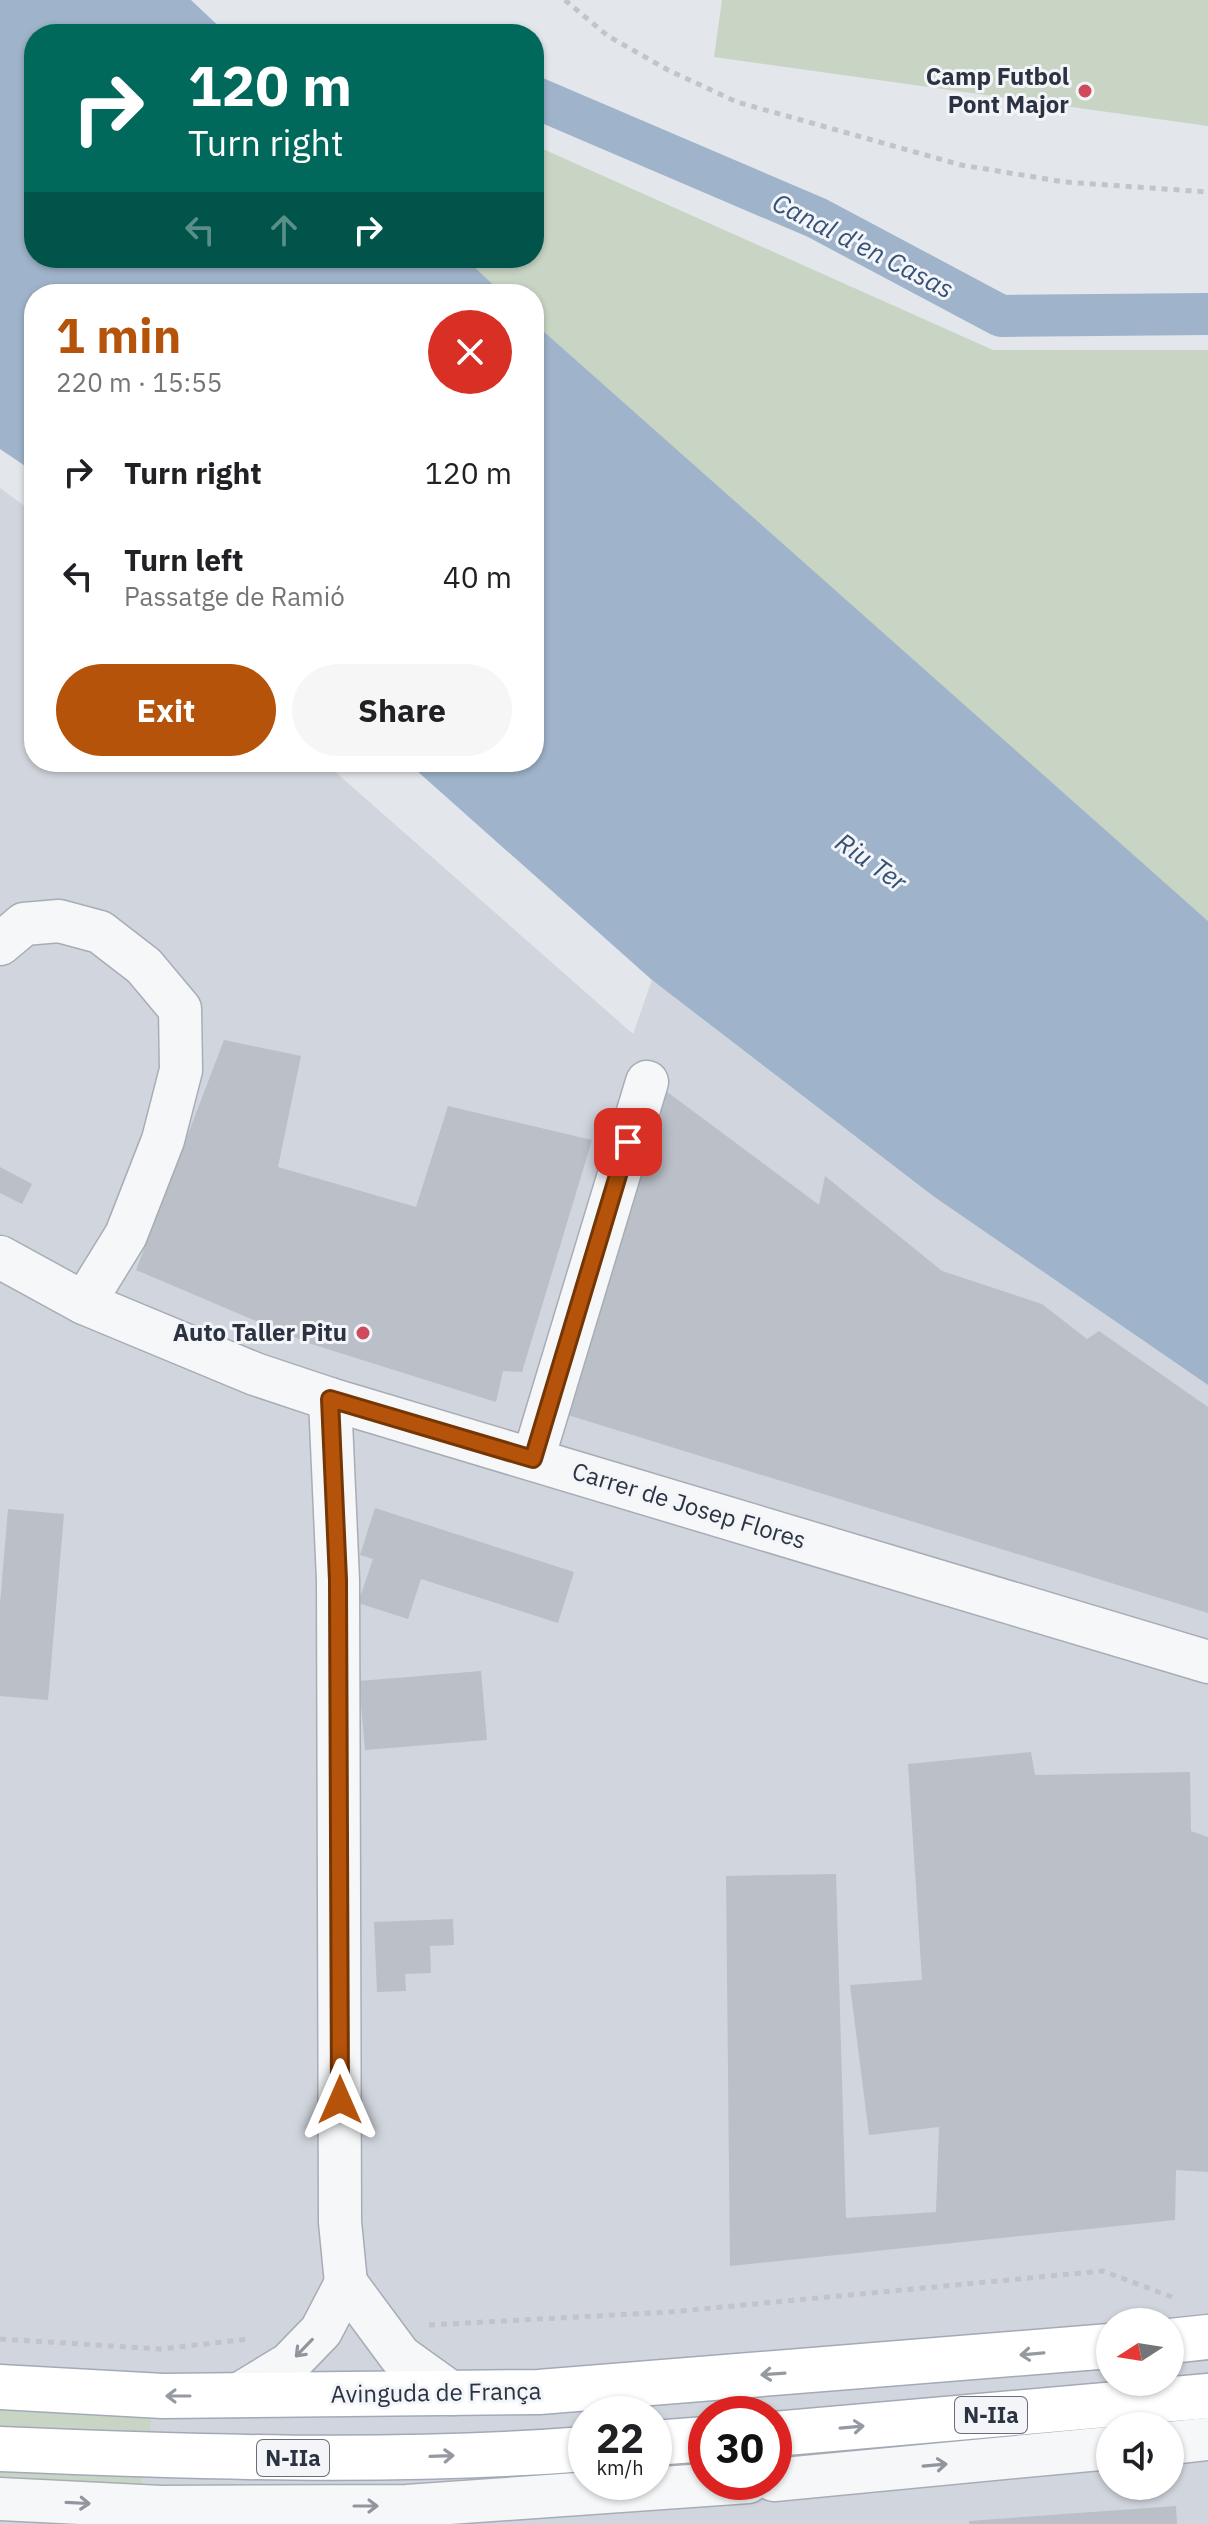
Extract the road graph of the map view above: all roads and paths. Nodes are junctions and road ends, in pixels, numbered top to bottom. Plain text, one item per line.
1 (565, 0) edge
2 (1208, 192) edge
3 (0, 944) edge
4 (647, 1082) dead end
5 (0, 1257) edge
6 (84, 1303) junction
7 (330, 1399) junction
8 (533, 1459) junction
9 (1208, 1662) edge
10 (346, 2283) junction
11 (1158, 2308) edge
12 (1184, 2325) edge
13 (426, 2326) dead end
14 (261, 2337) dead end
15 (1208, 2337) edge
16 (0, 2339) edge
17 (1096, 2347) edge
18 (0, 2387) edge
19 (453, 2394) junction
20 (236, 2396) junction
21 (1208, 2396) edge
22 (792, 2432) edge
23 (1208, 2439) edge
24 (1184, 2442) edge
25 (0, 2449) edge
26 (1096, 2449) edge
27 (568, 2450) edge
28 (792, 2478) edge
29 (688, 2488) edge
30 (0, 2499) edge
31 (429, 2514) edge
32 (313, 2515) edge

1 - 2 path
3 - 6 street
4 - 8 street
5 - 6 street, Carrer de Josep Flores
6 - 7 street, Carrer de Josep Flores
7 - 8 street, Carrer de Josep Flores
7 - 10 street
8 - 9 street, Carrer de Josep Flores
10 - 19 street
10 -> 20 street
11 - 13 path
12 - 15 main road
14 - 16 path
17 -> 19 main road, Avinguda de França
20 -> 18 main road, Avinguda de França
19 - 20 main road, Avinguda de França
22 -> 21 main road, N-IIa
23 - 24 street
25 -> 27 main road, N-IIa
28 -> 26 street
29 - 31 street
30 -> 32 street
32 -> 31 street

